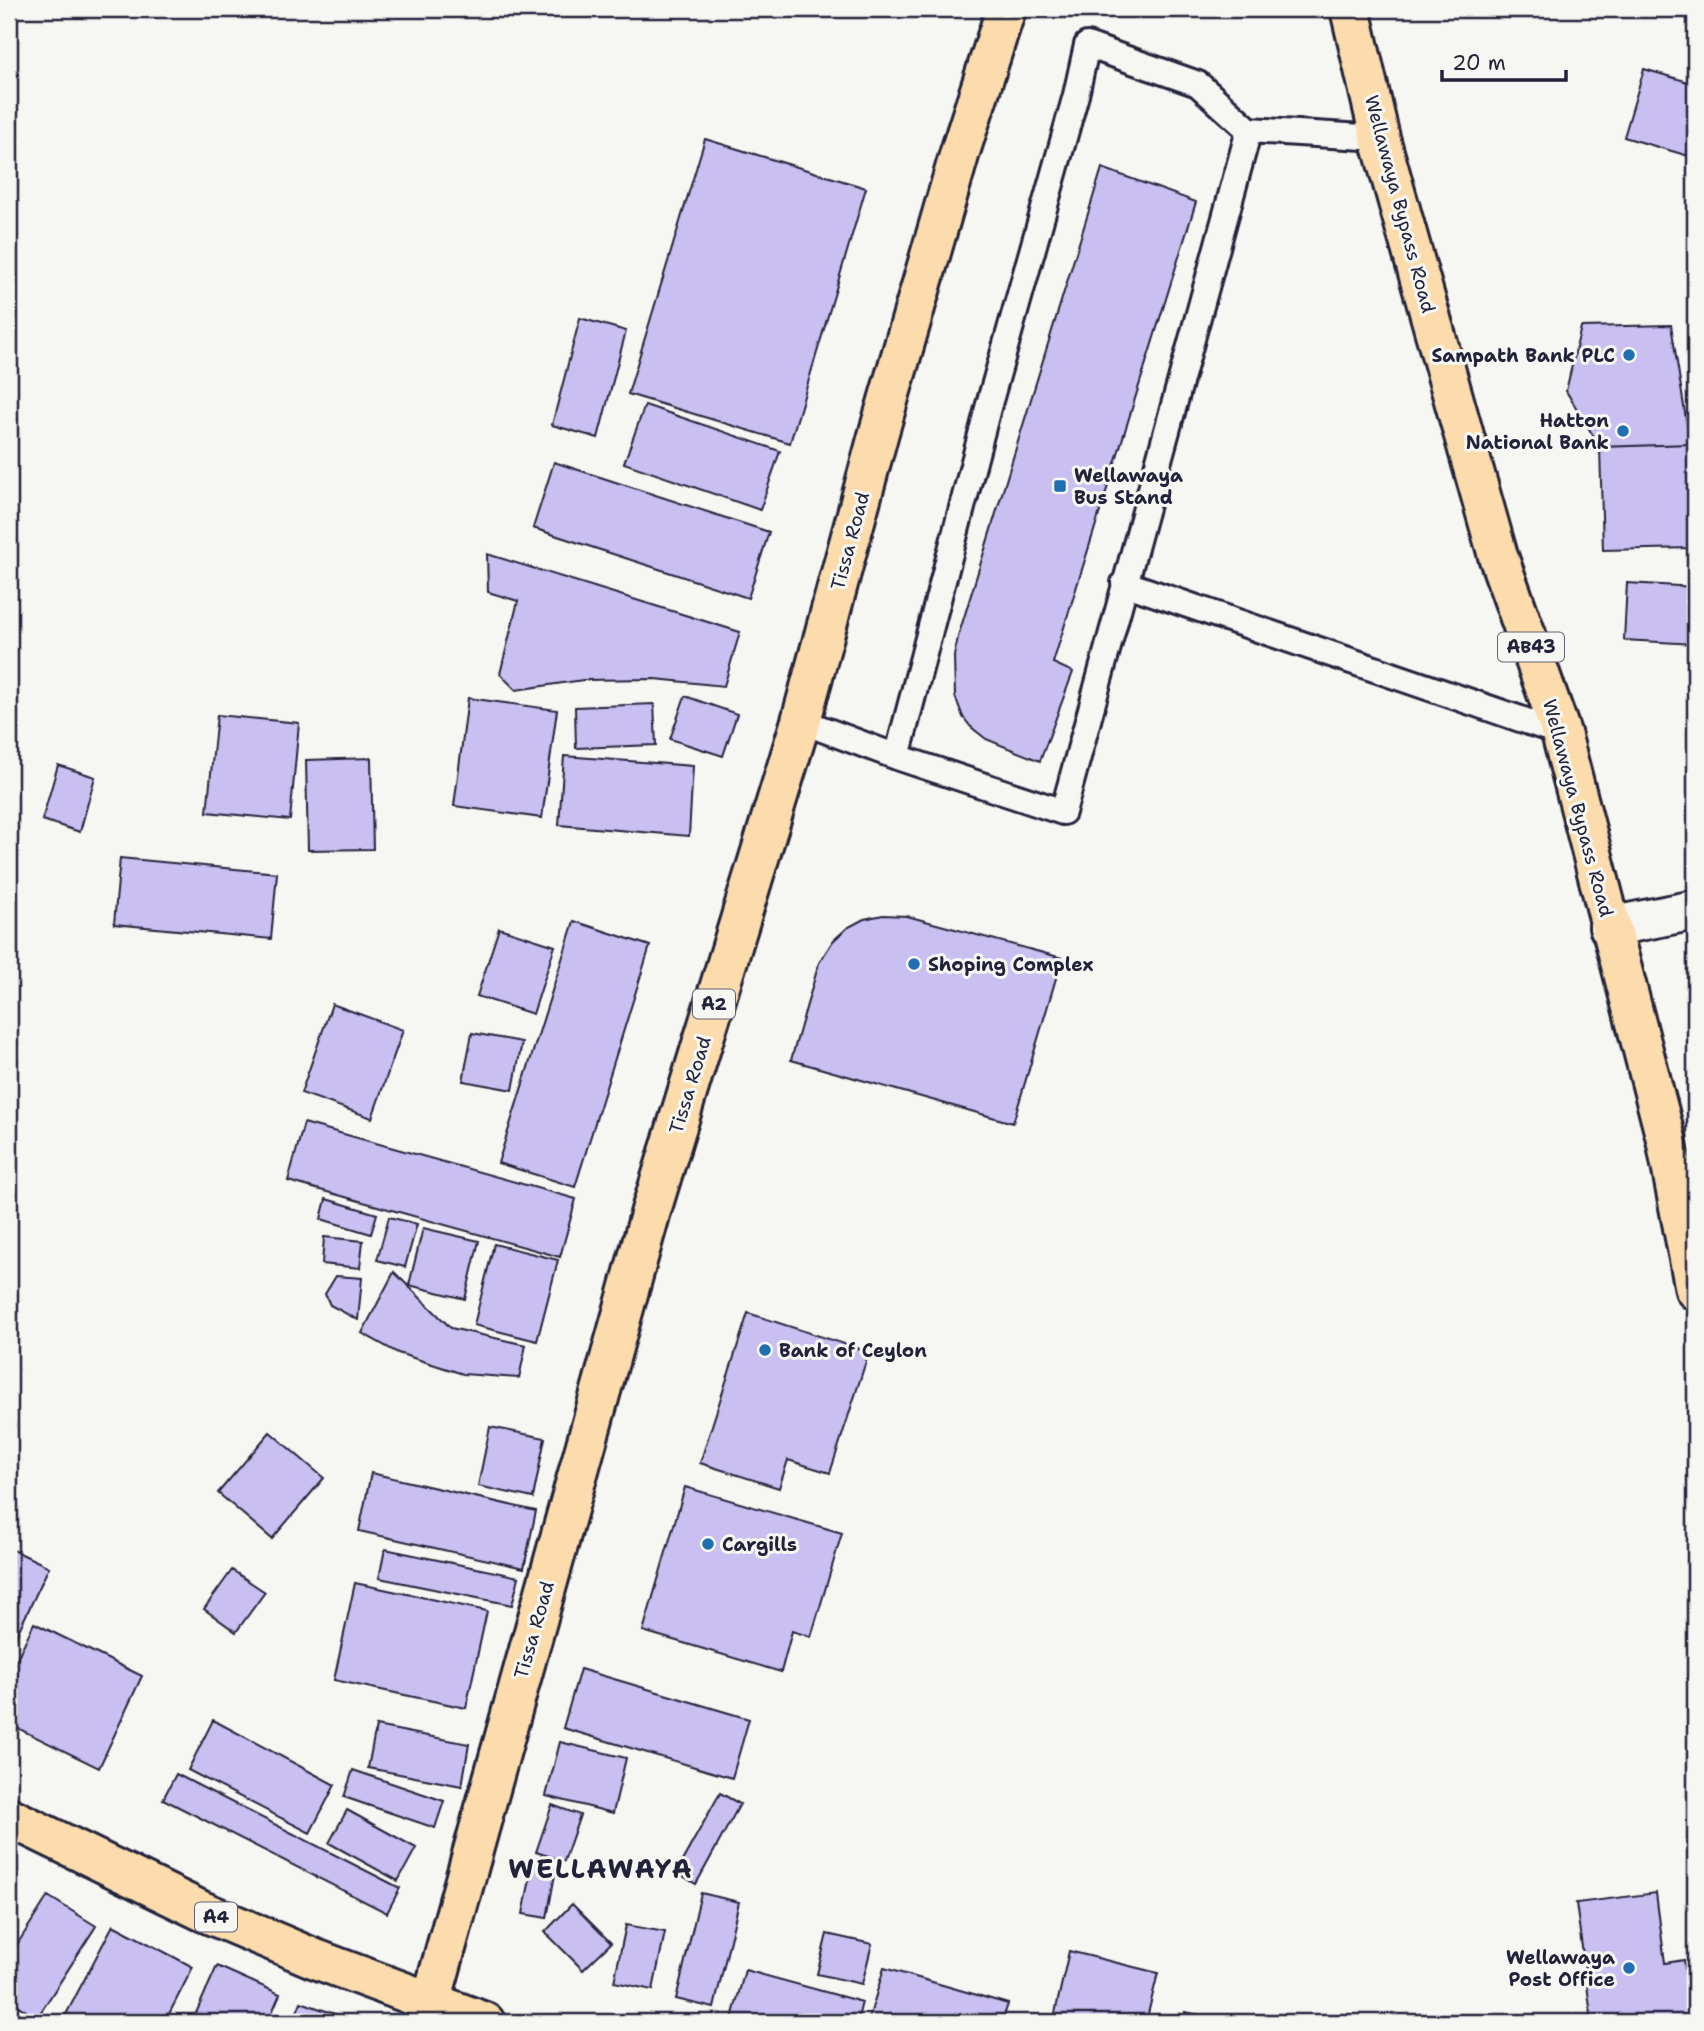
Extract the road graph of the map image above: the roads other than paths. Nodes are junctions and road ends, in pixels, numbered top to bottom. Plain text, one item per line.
1 (1006, 9) edge
2 (1350, 9) edge
3 (1249, 130) junction
4 (1380, 138) junction
5 (1124, 583) junction
6 (801, 721) junction
7 (1561, 733) junction
8 (897, 757) junction
9 (1695, 910) edge
10 (1609, 927) junction
11 (1695, 1290) edge
12 (9, 1817) edge
13 (431, 2002) junction
14 (485, 2022) edge

1 - 6 main road, Tissa Road / A2
2 - 4 main road, Wellawaya Bypass Road / AB43
3 - 4 lane
3 - 5 lane
3 - 8 lane
4 - 7 main road, Wellawaya Bypass Road / AB43
5 - 7 lane
5 - 8 lane
6 - 8 lane
6 - 13 main road, Tissa Road / A2
7 - 10 main road, Wellawaya Bypass Road / AB43
9 - 10 street
10 - 11 main road, Wellawaya Bypass Road / AB43
12 - 13 main road, A4
13 - 14 main road, A4

